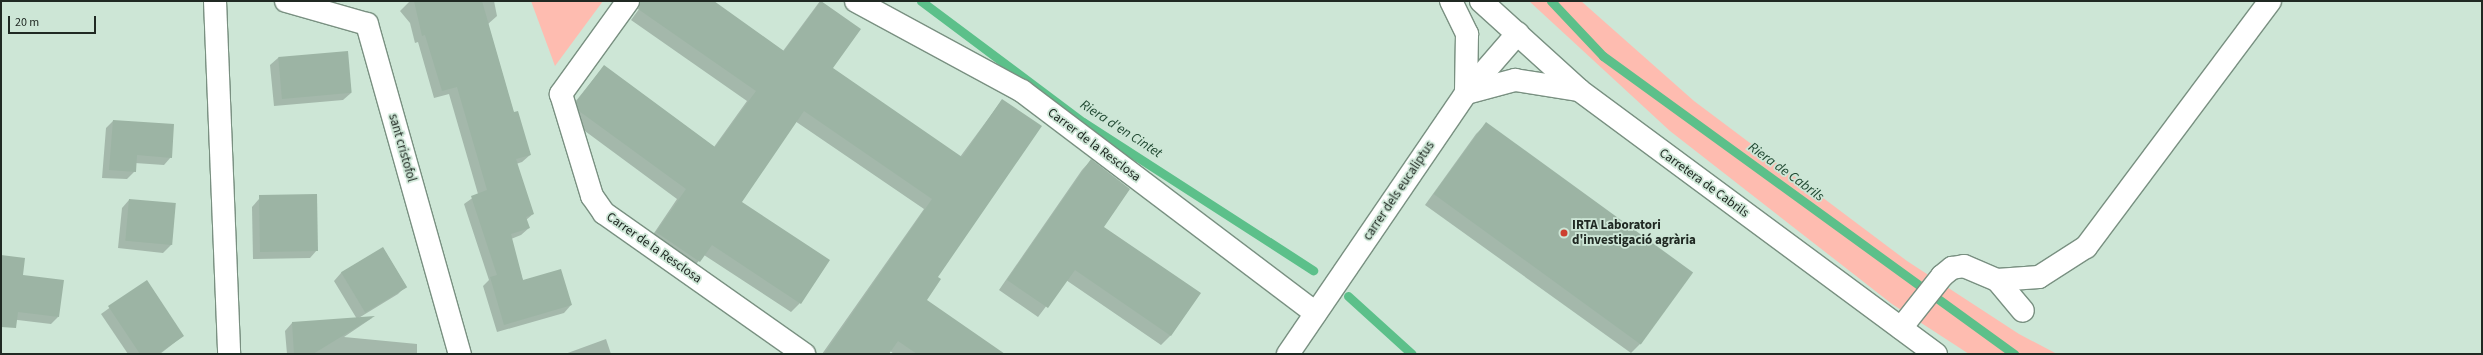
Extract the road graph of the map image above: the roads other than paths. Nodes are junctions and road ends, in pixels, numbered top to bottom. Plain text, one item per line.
1 (215, 1) edge
2 (286, 1) edge
3 (628, 1) edge
4 (856, 1) edge
5 (1451, 1) edge
6 (1481, 1) edge
7 (2270, 1) edge
8 (1518, 34) junction
9 (1579, 90) junction
10 (1466, 93) junction
11 (1997, 280) junction
12 (2023, 311) dead end
13 (1316, 313) junction
14 (1901, 328) junction
15 (228, 354) edge
16 (460, 354) edge
17 (804, 354) edge
18 (1288, 354) edge
19 (1936, 354) edge

1 - 15 street
2 - 16 street, sant cristofol
3 - 17 street, Carrer de la Resclosa
4 - 13 street, Carrer de la Resclosa
5 - 10 street
6 - 8 street, Carretera de Cabrils
7 - 11 street
8 - 9 street, Carretera de Cabrils
8 - 10 street, carrer dels eucaliptus
9 - 10 street
9 - 14 street, Carretera de Cabrils
10 - 13 street, carrer dels eucaliptus
11 - 12 street
11 - 14 street
13 - 18 street, carrer dels eucaliptus
14 - 19 street, Carretera de Cabrils

